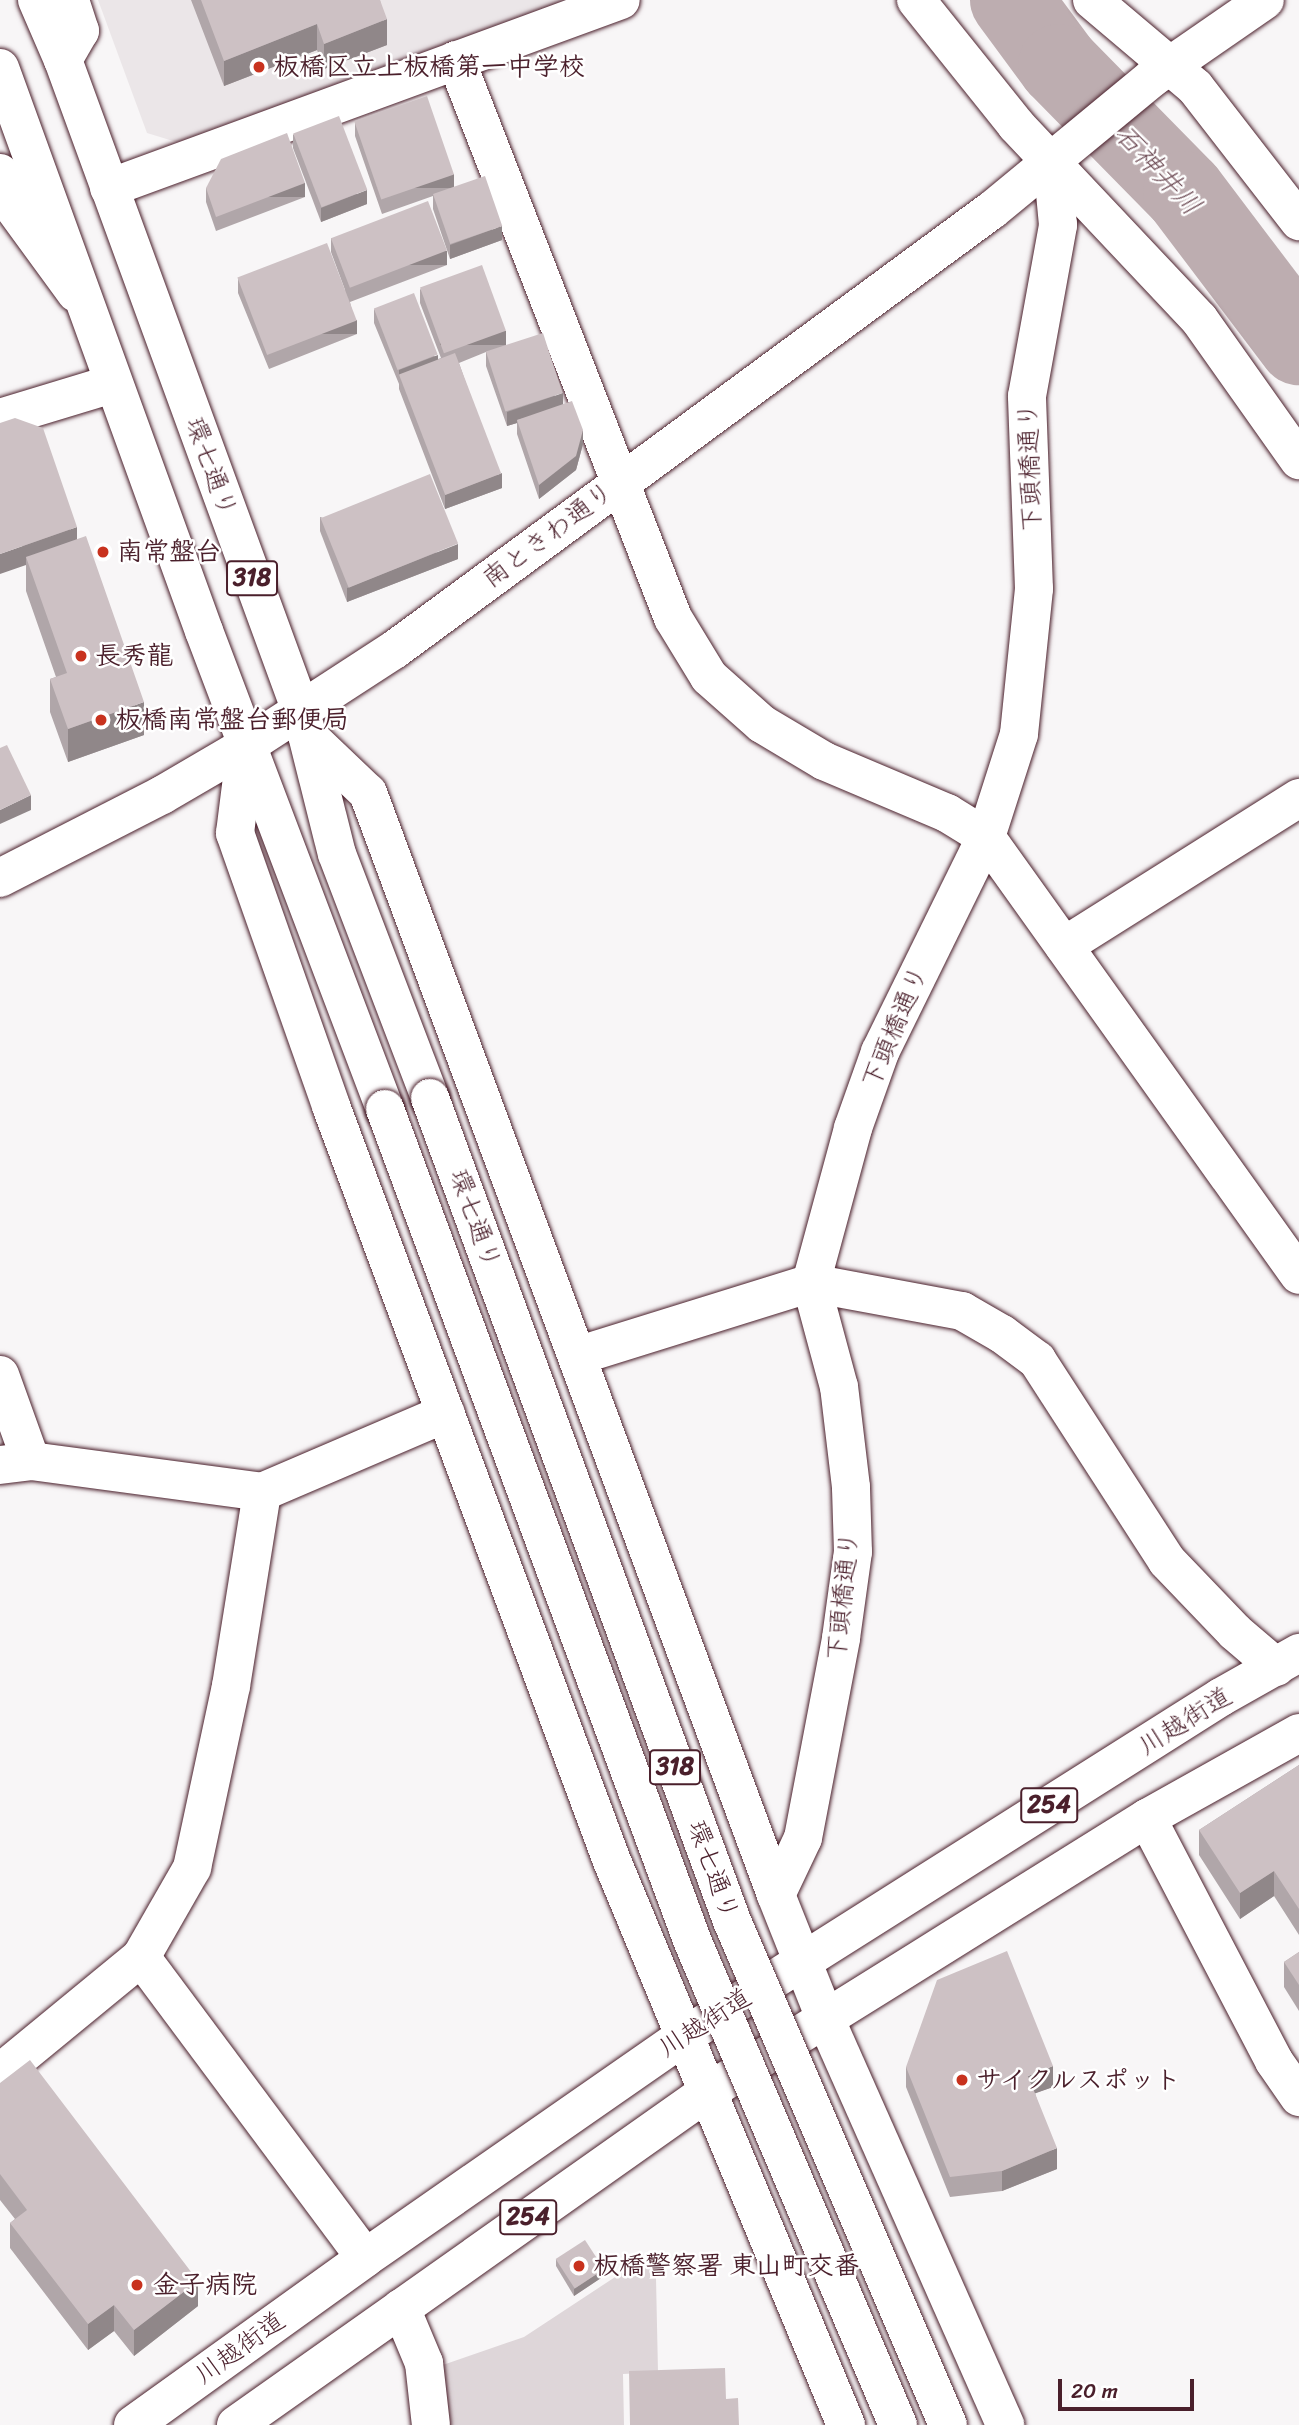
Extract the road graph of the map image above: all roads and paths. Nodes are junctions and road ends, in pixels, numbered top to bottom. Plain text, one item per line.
1 (37, 0) edge
2 (70, 0) edge
3 (621, 0) edge
4 (916, 0) edge
5 (1092, 0) edge
6 (1265, 0) edge
7 (63, 60) junction
8 (456, 60) junction
9 (0, 68) edge
10 (1161, 72) junction
11 (1060, 155) junction
12 (0, 173) edge
13 (109, 188) junction
14 (1299, 221) edge
15 (83, 303) junction
16 (112, 384) junction
17 (0, 418) edge
18 (1299, 460) edge
19 (618, 484) junction
20 (304, 723) junction
21 (246, 746) junction
22 (1299, 798) edge
23 (986, 837) junction
24 (0, 878) edge
25 (1064, 946) junction
26 (1299, 1275) edge
27 (811, 1283) junction
28 (577, 1356) junction
29 (0, 1375) edge
30 (446, 1413) junction
31 (15, 1463) edge
32 (262, 1492) junction
33 (1287, 1660) edge
34 (1299, 1733) edge
35 (1147, 1818) junction
36 (776, 1895) junction
37 (141, 1957) junction
38 (802, 1960) junction
39 (825, 2018) junction
40 (682, 2037) junction
41 (0, 2073) edge
42 (706, 2094) junction
43 (1299, 2097) edge
44 (365, 2258) junction
45 (401, 2308) junction
46 (133, 2425) edge
47 (236, 2425) edge
48 (431, 2425) edge
49 (846, 2425) edge
50 (898, 2425) edge
51 (948, 2425) edge
52 (1005, 2425) edge

1 - 7 main road, 環七通り / 318
2 - 7 main road
3 - 8 main road
4 - 11 main road
5 - 10 main road
6 - 10 main road
7 - 13 main road, 環七通り / 318
8 - 13 main road
8 - 19 main road
9 - 15 main road, 環七通り / 318
10 - 11 main road, 南ときわ通り
10 - 14 main road
11 - 18 main road
11 - 19 main road, 南ときわ通り
11 - 23 main road, 下頭橋通り
12 - 15 main road
13 - 20 main road, 環七通り / 318
15 - 16 main road, 環七通り / 318
16 - 17 main road
16 - 21 main road, 環七通り / 318
19 - 20 main road, 南ときわ通り
19 - 23 main road
20 - 21 main road, 南ときわ通り
20 - 28 main road
20 - 51 main road, 環七通り / 318, bridge
21 - 24 main road, 南ときわ通り
21 - 30 main road
21 - 50 main road, 環七通り / 318, bridge
22 - 25 main road
23 - 25 main road
23 - 27 main road, 下頭橋通り
25 - 26 main road
27 - 28 main road
27 - 33 main road
27 - 36 main road, 下頭橋通り
28 - 36 main road
29 - 31 main road
30 - 32 main road
30 - 40 main road
31 - 32 main road
32 - 37 main road
33 - 38 main road, 川越街道 / 254
34 - 35 main road, 254
35 - 39 main road, 254
35 - 43 main road
36 - 38 main road
37 - 41 main road
37 - 44 main road
38 - 39 main road
38 - 40 main road, 川越街道 / 254
39 - 42 main road, 254
39 - 52 main road
40 - 42 main road
40 - 44 main road, 川越街道 / 254
42 - 45 main road, 254
42 - 49 main road
44 - 46 main road, 川越街道 / 254
45 - 47 main road, 254
45 - 48 main road

